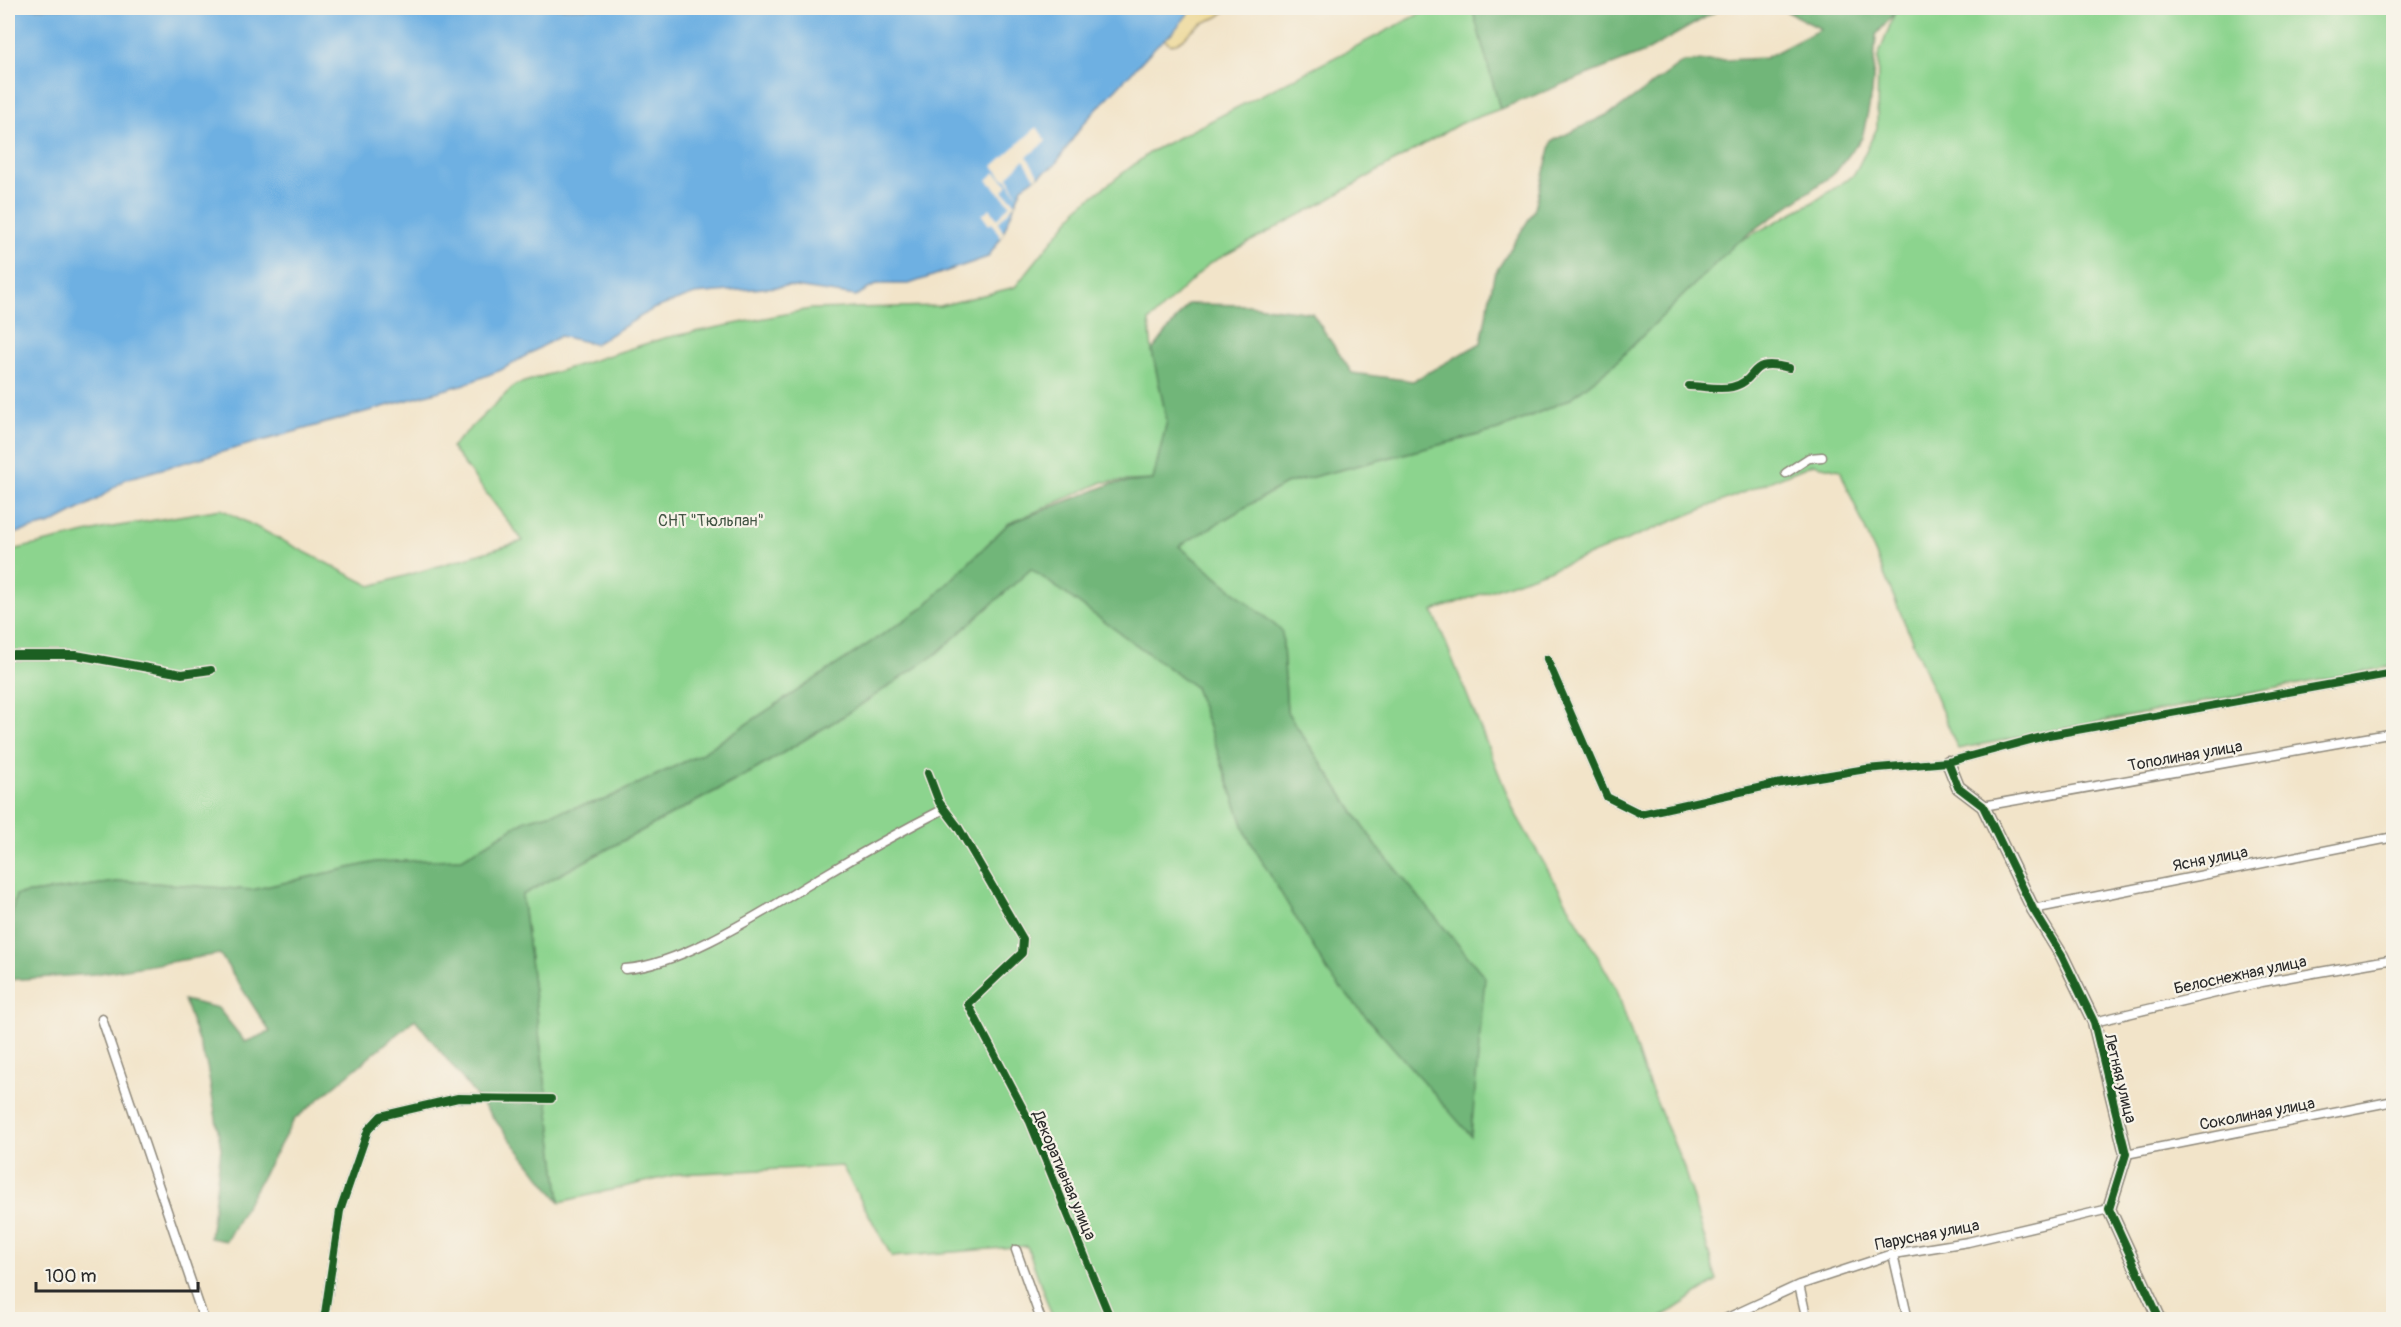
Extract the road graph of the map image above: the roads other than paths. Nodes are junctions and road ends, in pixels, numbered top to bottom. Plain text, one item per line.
1 (1789, 368) dead end
2 (1689, 386) dead end
3 (1821, 457) dead end
4 (1786, 472) dead end
5 (8, 655) edge
6 (1547, 659) dead end
7 (211, 670) dead end
8 (2394, 673) edge
9 (2394, 733) edge
10 (1948, 762) junction
11 (928, 773) dead end
12 (1983, 806) junction
13 (944, 809) junction
14 (2394, 837) edge
15 (2033, 909) junction
16 (2394, 958) edge
17 (625, 969) dead end
18 (102, 1020) dead end
19 (2094, 1022) junction
20 (552, 1099) dead end
21 (2394, 1101) edge
22 (2126, 1154) junction
23 (2109, 1209) junction
24 (1016, 1250) dead end
25 (1893, 1254) junction
26 (1799, 1285) junction
27 (204, 1320) edge
28 (324, 1320) edge
29 (1041, 1320) edge
30 (1111, 1320) edge
31 (1723, 1320) edge
32 (1807, 1320) edge
33 (1908, 1320) edge
34 (2160, 1320) edge

1 - 2 street
3 - 4 street
5 - 7 street
6 - 10 street
8 - 10 street
9 - 12 street, Тополиная улица
10 - 12 street, Летняя улица
11 - 13 street, Декоративная улица
12 - 15 street, Летняя улица
13 - 17 street
13 - 30 street, Декоративная улица
14 - 15 street, Ясня улица
15 - 19 street, Летняя улица
16 - 19 street, Белоснежная улица
18 - 27 street
19 - 22 street, Летняя улица
20 - 28 street
21 - 22 street, Соколиная улица
22 - 23 street
23 - 25 street, Парусная улица
23 - 34 street
24 - 29 street
25 - 26 street, Парусная улица
25 - 33 street
26 - 31 street, Парусная улица
26 - 32 street

